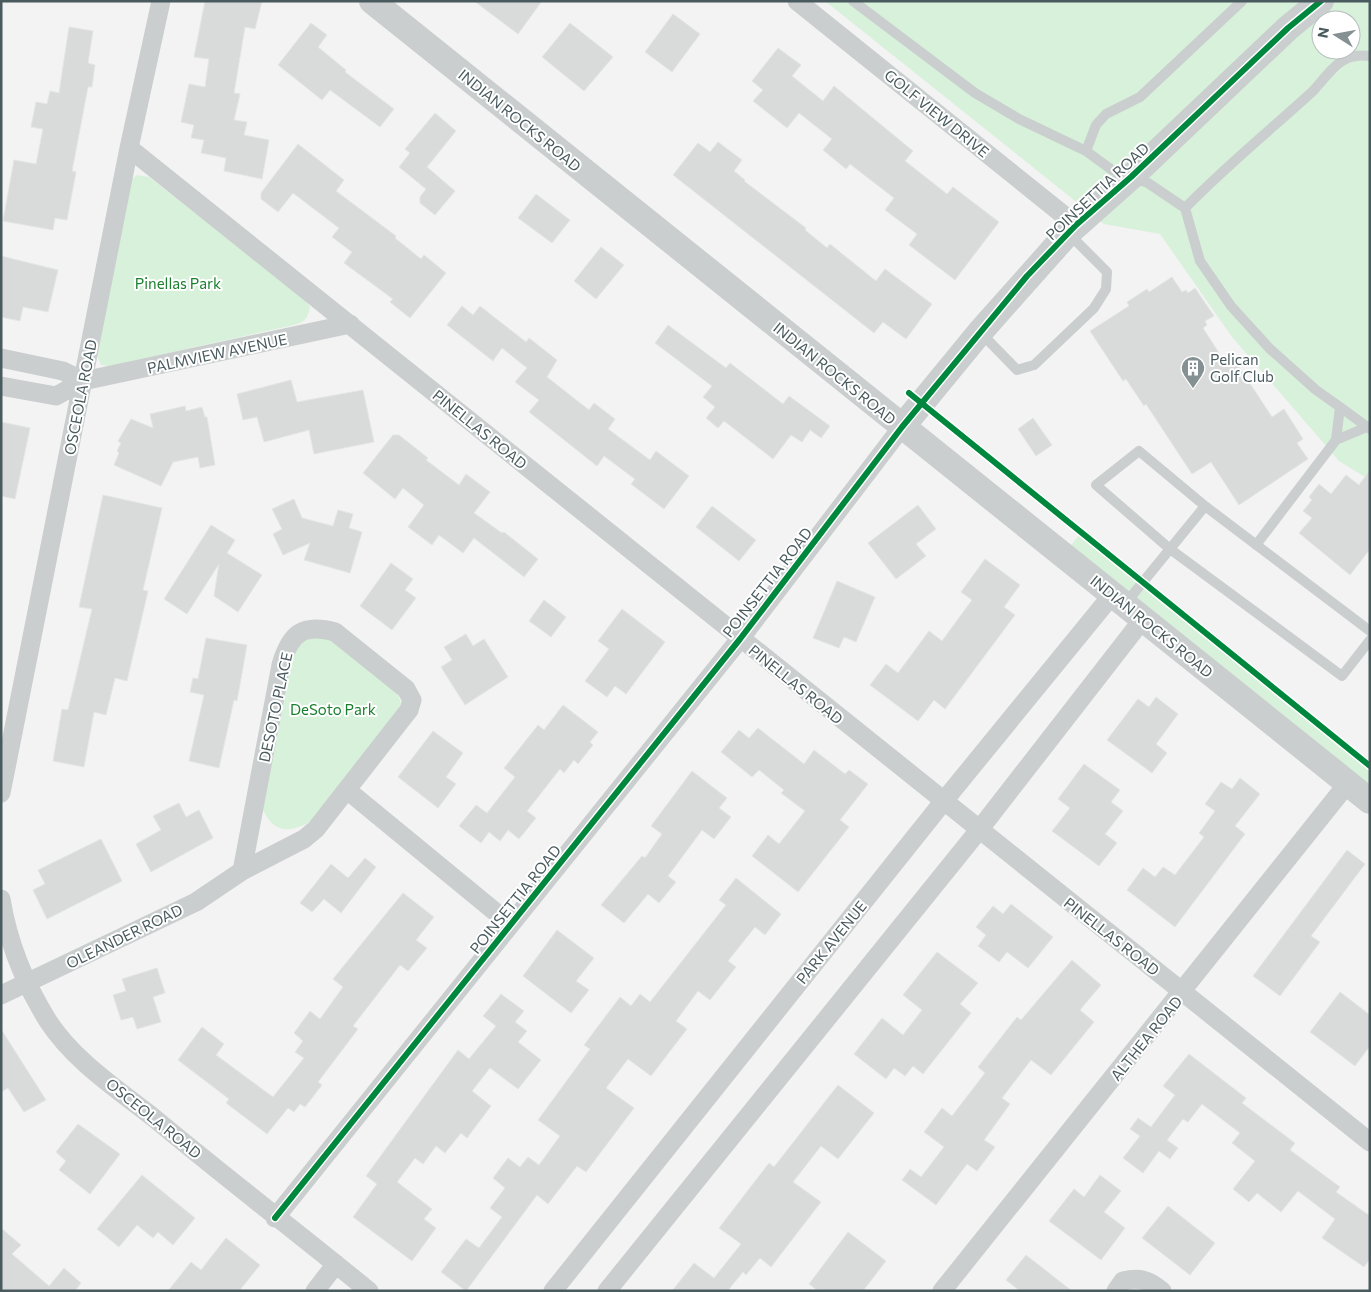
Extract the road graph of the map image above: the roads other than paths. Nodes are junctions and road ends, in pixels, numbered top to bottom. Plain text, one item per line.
1 (161, 1) edge
2 (372, 1) edge
3 (797, 1) edge
4 (853, 1) edge
5 (1242, 1) edge
6 (1321, 1) edge
7 (1370, 56) edge
8 (129, 148) junction
9 (1086, 151) junction
10 (1131, 177) junction
11 (1185, 208) junction
12 (1072, 229) junction
13 (350, 324) junction
14 (980, 332) junction
15 (1, 358) edge
16 (83, 382) junction
17 (1, 386) edge
18 (1340, 407) junction
19 (902, 427) junction
20 (1368, 428) edge
21 (1336, 440) junction
22 (1205, 506) junction
23 (1256, 545) junction
24 (1170, 549) junction
25 (1127, 606) junction
26 (1370, 631) edge
27 (740, 639) junction
28 (1370, 640) edge
29 (1348, 783) junction
30 (347, 790) junction
31 (1, 793) edge
32 (1370, 801) edge
33 (944, 802) junction
34 (979, 830) junction
35 (242, 871) junction
36 (1, 898) edge
37 (510, 924) junction
38 (26, 983) junction
39 (1183, 992) junction
40 (1, 995) edge
41 (1370, 1142) edge
42 (275, 1218) junction
43 (336, 1264) junction
44 (947, 1289) edge
45 (315, 1291) edge
46 (369, 1291) edge
47 (553, 1291) edge
48 (607, 1291) edge
49 (1116, 1291) edge
50 (1162, 1291) edge

1 - 8 street, OSCEOLA ROAD
2 - 19 street, INDIAN ROCKS ROAD
3 - 12 street, GOLF VIEW DRIVE
4 - 9 lane
5 - 9 lane
6 - 10 street, POINSETTIA ROAD
7 - 11 lane
8 - 13 street, PINELLAS ROAD
8 - 16 street, OSCEOLA ROAD
9 - 10 lane
10 - 11 lane
10 - 12 street, POINSETTIA ROAD
11 - 18 lane
12 - 14 street, POINSETTIA ROAD
12 - 14 lane
13 - 16 street, PALMVIEW AVENUE
13 - 27 street, PINELLAS ROAD
14 - 19 street, POINSETTIA ROAD
15 - 16 street
16 - 17 street, PALMVIEW AVENUE
16 - 31 street, OSCEOLA ROAD
18 - 20 lane
18 - 21 lane
19 - 25 street, INDIAN ROCKS ROAD
19 - 27 street, POINSETTIA ROAD
20 - 21 lane
21 - 23 lane
22 - 23 lane
22 - 24 lane
22 - 24 lane
23 - 26 lane
24 - 25 lane
24 - 28 lane
25 - 29 street, INDIAN ROCKS ROAD
25 - 33 street, PARK AVENUE
25 - 34 street
27 - 33 street, PINELLAS ROAD
27 - 37 street, POINSETTIA ROAD
29 - 32 street, INDIAN ROCKS ROAD
29 - 39 street, ALTHEA ROAD
30 - 35 street, DESOTO PLACE
30 - 35 street, DESOTO PLACE
30 - 37 street
33 - 34 street, PINELLAS ROAD
33 - 47 street, PARK AVENUE
34 - 39 street, PINELLAS ROAD
34 - 48 street
35 - 38 street, OLEANDER ROAD
36 - 38 street, OSCEOLA ROAD
37 - 42 street, POINSETTIA ROAD
38 - 40 street, OLEANDER ROAD
38 - 42 street, OSCEOLA ROAD
39 - 41 street, PINELLAS ROAD
39 - 44 street, ALTHEA ROAD
42 - 43 street, OSCEOLA ROAD
43 - 45 street
43 - 46 street, OSCEOLA ROAD
49 - 50 street

